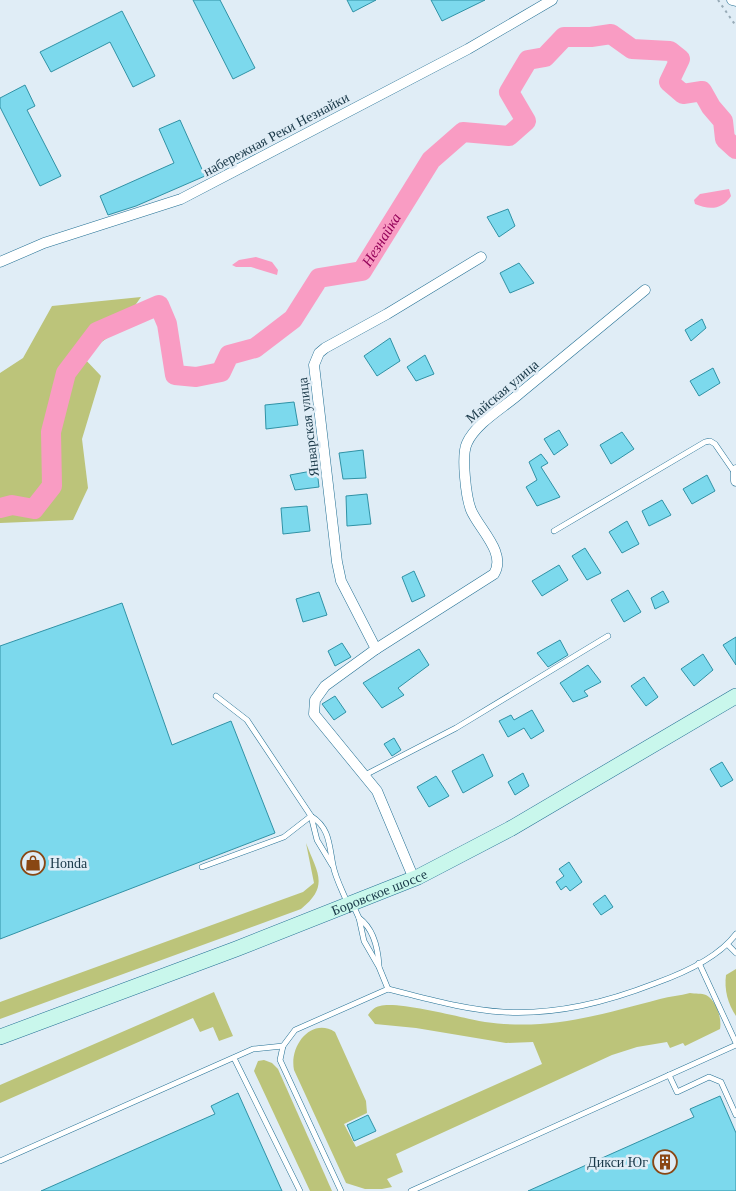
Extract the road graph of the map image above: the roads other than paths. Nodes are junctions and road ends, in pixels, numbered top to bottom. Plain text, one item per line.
1 (552, 0) edge
2 (732, 0) edge
3 (736, 1) edge
4 (481, 257) dead end
5 (0, 262) edge
6 (645, 290) dead end
7 (736, 475) edge
8 (554, 530) dead end
9 (608, 636) dead end
10 (376, 649) junction
11 (216, 696) dead end
12 (736, 696) edge
13 (365, 775) junction
14 (311, 816) junction
15 (333, 866) junction
16 (202, 867) dead end
17 (414, 879) junction
18 (350, 904) junction
19 (359, 918) junction
20 (736, 934) edge
21 (728, 945) junction
22 (736, 953) edge
23 (699, 963) junction
24 (379, 967) junction
25 (388, 989) junction
26 (0, 1037) edge
27 (736, 1044) edge
28 (283, 1046) junction
29 (234, 1058) junction
30 (669, 1075) junction
31 (736, 1115) edge
32 (0, 1161) edge
33 (425, 1188) edge
34 (300, 1191) edge
35 (341, 1191) edge
36 (412, 1191) edge

1 - 5 street, набережная Реки Незнайки
2 - 3 street
4 - 10 street, Январская улица
6 - 10 street, Майская улица
7 - 8 lane
9 - 13 lane
10 - 13 street, Майская улица
11 - 14 lane
12 - 17 main road, Боровское шоссе
13 - 17 street
14 - 15 lane
14 - 15 lane
14 - 16 lane
15 - 18 lane
17 - 18 main road, Боровское шоссе
18 - 19 lane
18 - 26 main road, Боровское шоссе
19 - 24 lane
19 - 24 lane
20 - 21 lane
21 - 22 lane
21 - 23 lane
23 - 25 lane
23 - 27 lane
24 - 25 lane
25 - 28 lane
27 - 30 lane
28 - 29 lane
28 - 35 lane
29 - 32 lane
29 - 34 lane
30 - 31 lane
30 - 33 lane
33 - 36 lane

